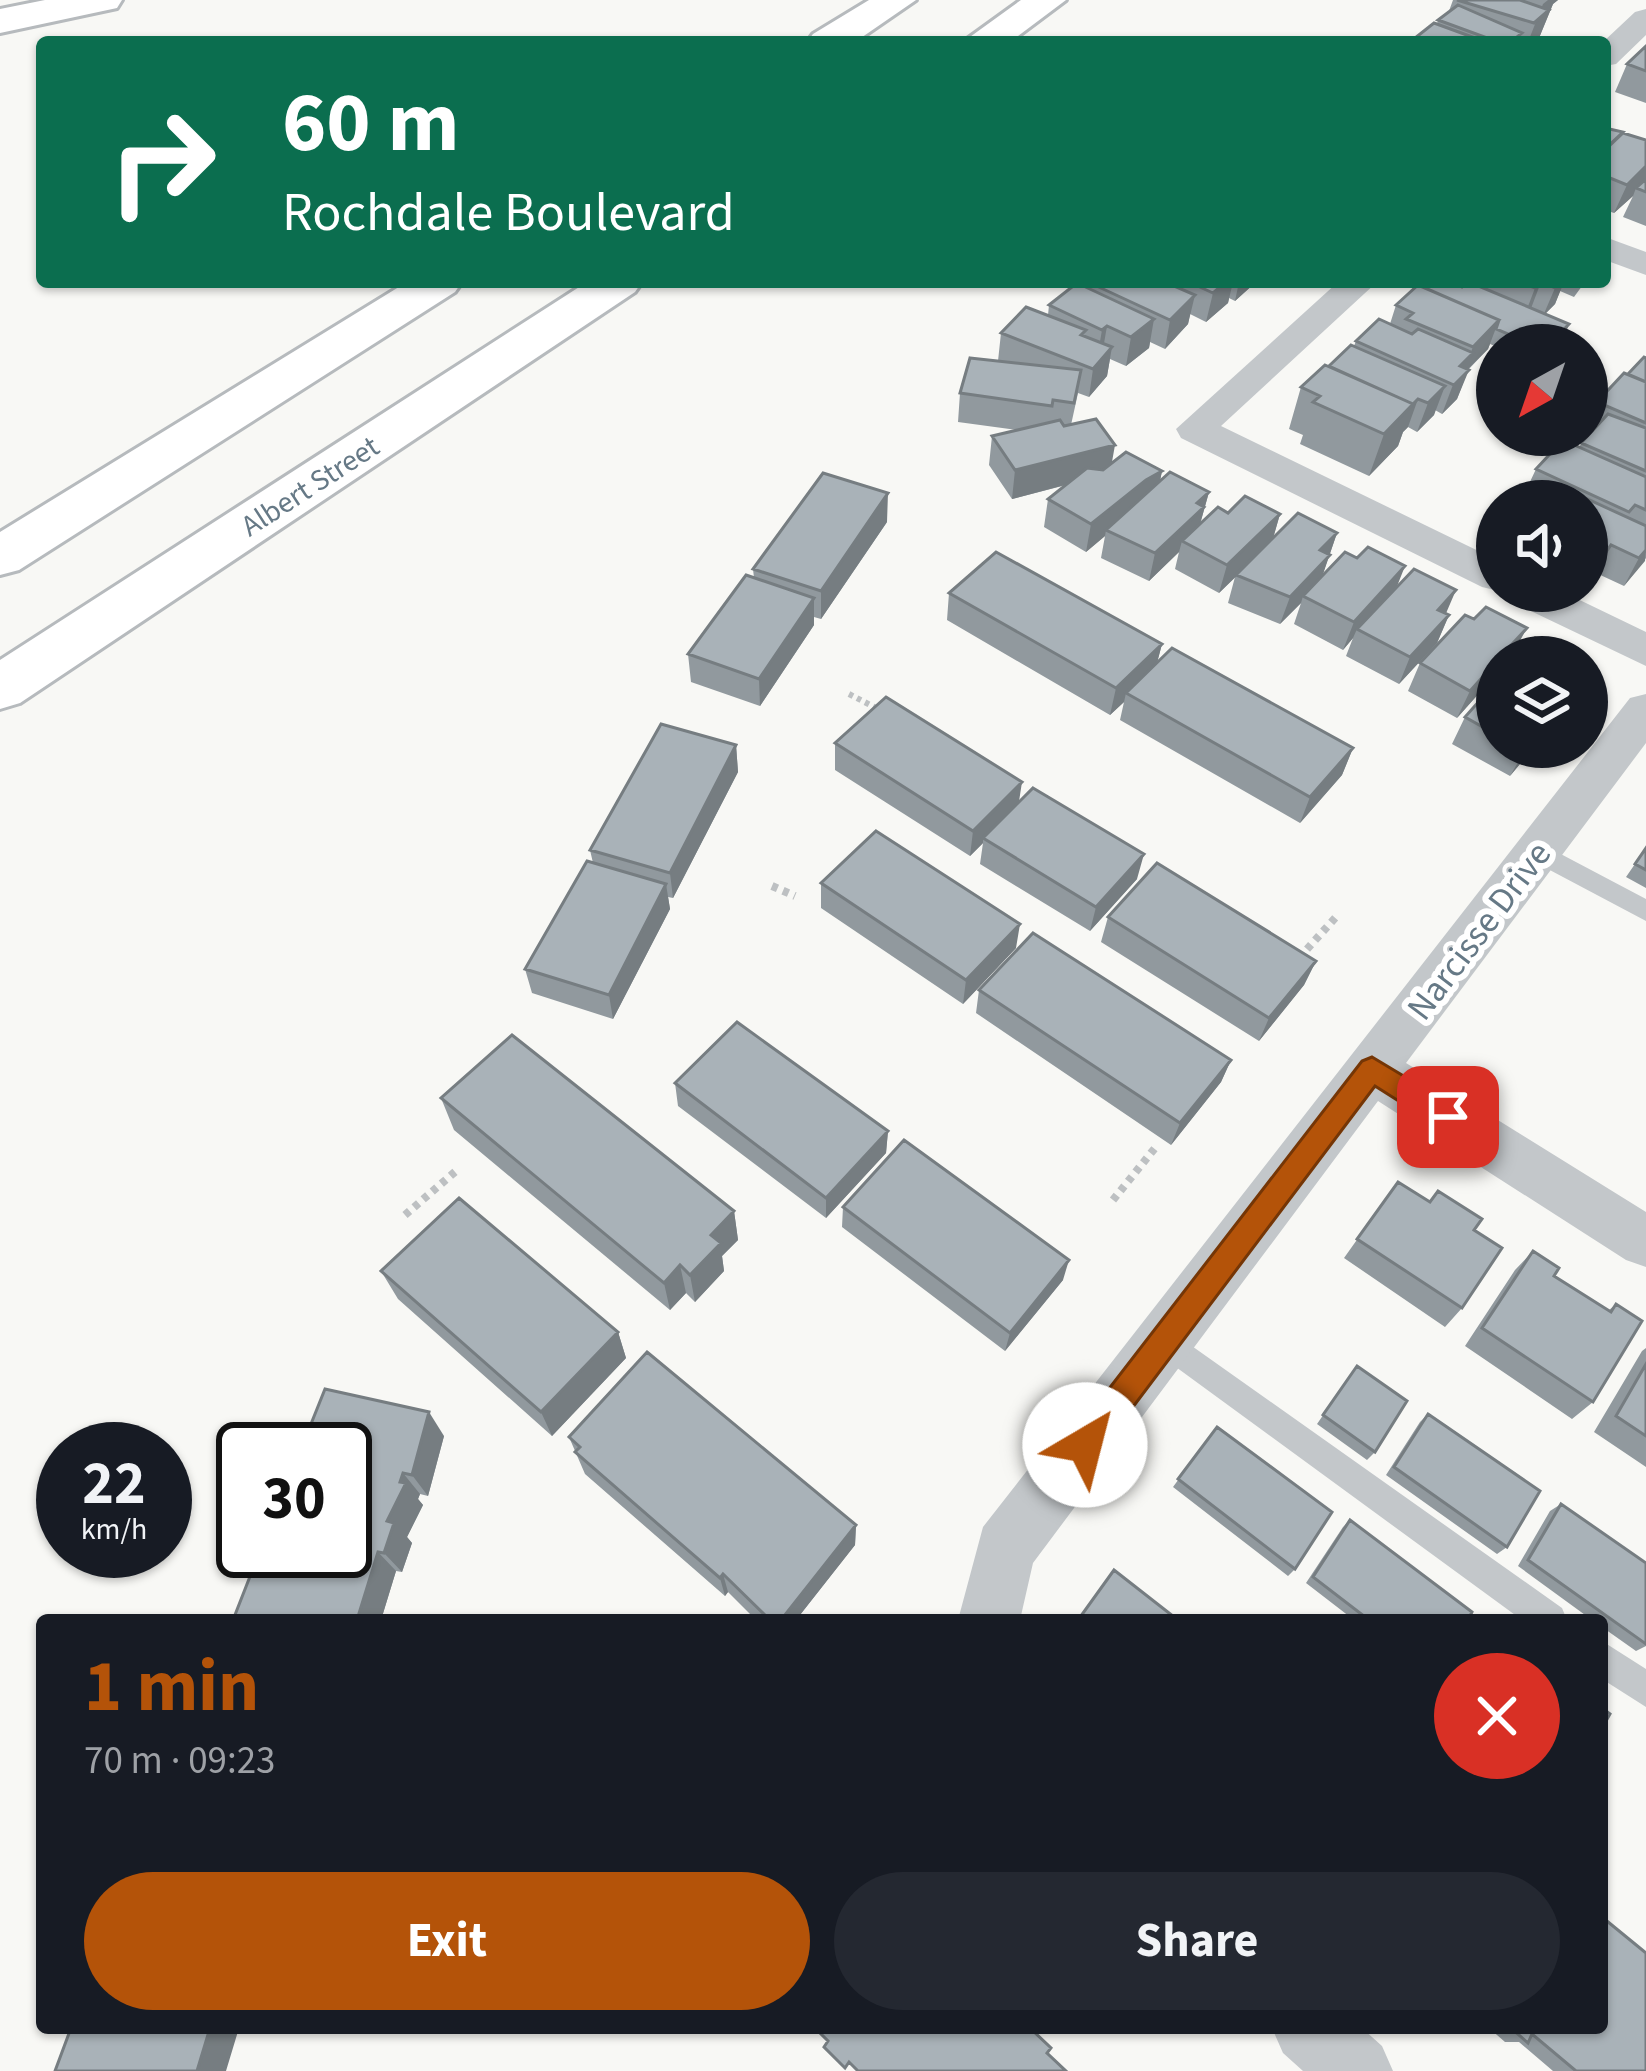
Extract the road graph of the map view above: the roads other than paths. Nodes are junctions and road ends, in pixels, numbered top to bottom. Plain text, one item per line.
1 (104, 0) edge
2 (897, 0) edge
3 (1047, 0) edge
4 (1646, 18) edge
5 (0, 21) edge
6 (837, 36) edge
7 (992, 36) edge
8 (1611, 51) edge
9 (1611, 250) edge
10 (1646, 264) edge
11 (429, 288) edge
12 (610, 288) edge
13 (1352, 288) edge
14 (304, 490) junction
15 (0, 557) edge
16 (1476, 567) edge
17 (1569, 612) edge
18 (1646, 650) edge
19 (0, 688) edge
20 (1646, 710) edge
21 (0, 736) edge
22 (1538, 852) junction
23 (1646, 911) edge
24 (1372, 1069) junction
25 (1646, 1242) edge
26 (1165, 1341) junction
27 (990, 1614) edge
28 (1542, 1614) edge
29 (1608, 1662) edge
30 (1646, 1690) edge
31 (1316, 2034) edge
32 (1358, 2071) edge

1 - 5 highway
2 - 6 highway
3 - 7 highway
4 - 8 street
9 - 10 street
11 - 15 highway
12 - 14 highway, Albert Street
13 - 16 street
14 - 19 highway, Albert Street
14 - 21 highway
17 - 18 street
20 - 22 street, Narcisse Drive
22 - 23 lane
22 - 24 street, Narcisse Drive
24 - 25 street
24 - 26 street, Narcisse Drive
26 - 27 street, Narcisse Drive
26 - 28 lane
29 - 30 lane
31 - 32 street

